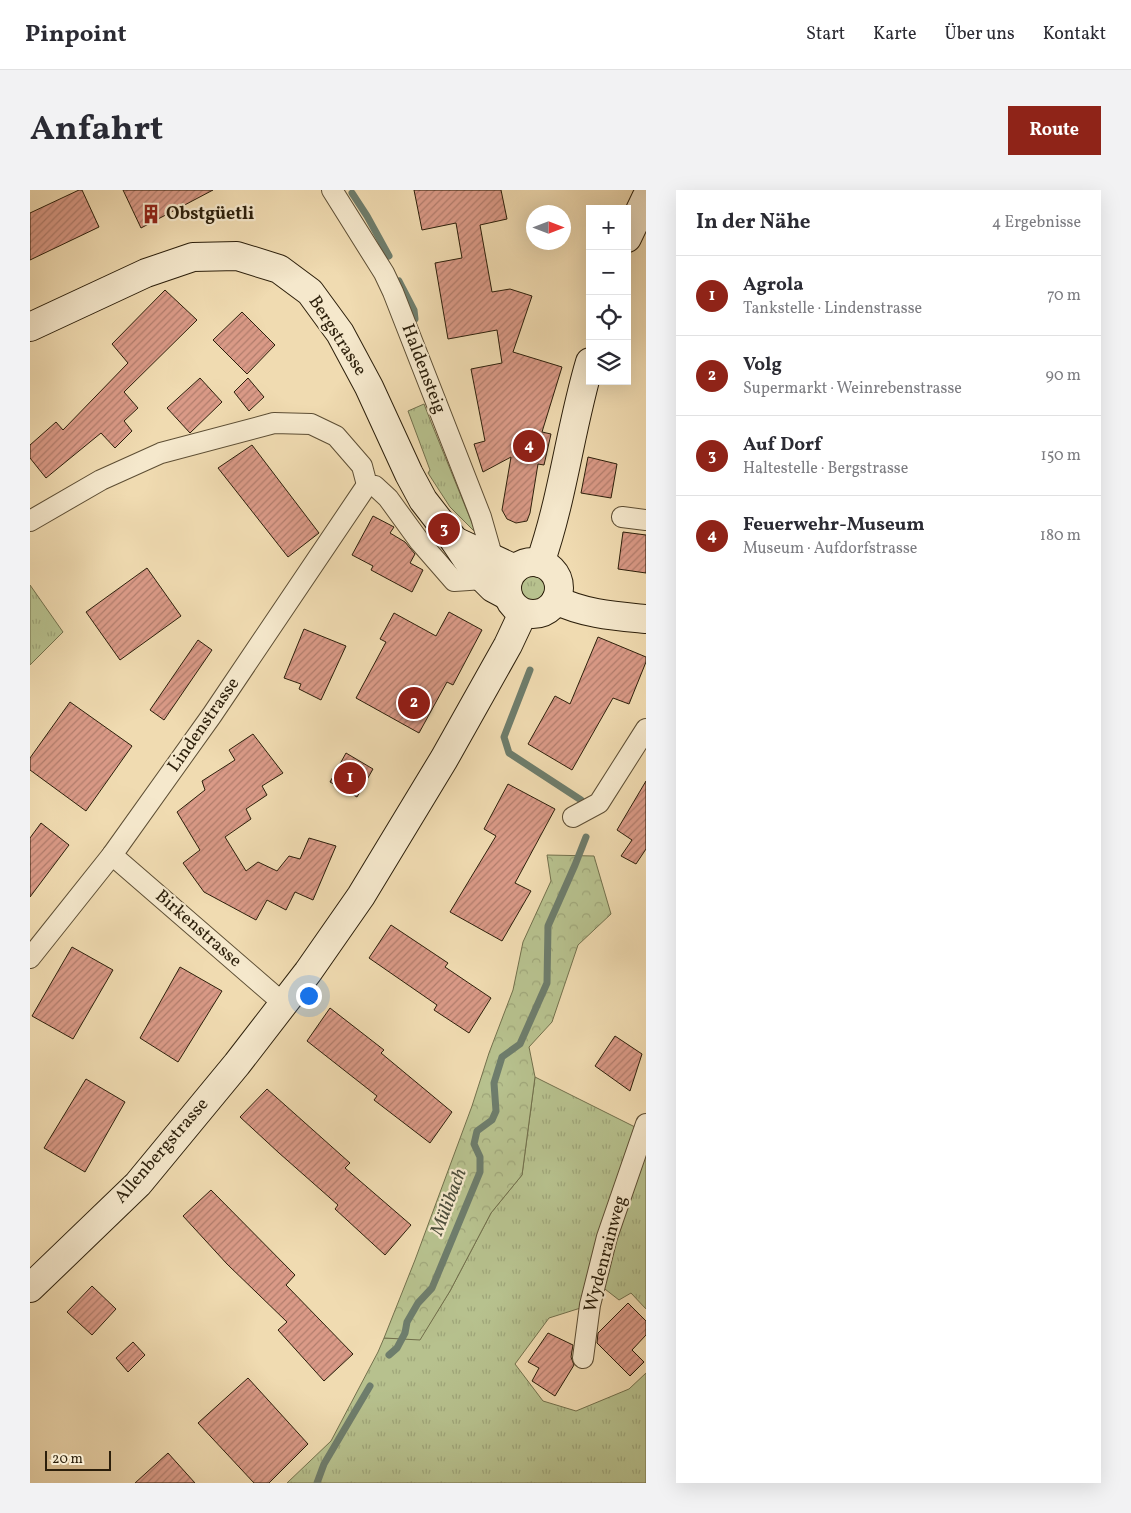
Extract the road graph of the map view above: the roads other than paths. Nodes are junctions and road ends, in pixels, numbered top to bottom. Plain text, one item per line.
1 (332, 190) edge
2 (646, 198) edge
3 (631, 230) edge
4 (30, 327) edge
5 (586, 377) edge
6 (367, 485) junction
7 (622, 516) dead end
8 (646, 520) edge
9 (30, 521) edge
10 (508, 568) junction
11 (556, 600) junction
12 (516, 604) junction
13 (646, 620) edge
14 (646, 729) edge
15 (572, 817) dead end
16 (112, 855) junction
17 (30, 958) edge
18 (284, 1004) junction
19 (646, 1124) edge
20 (30, 1288) edge
21 (583, 1358) dead end

1 - 10 street, Haldensteig
2 - 3 street
4 - 10 street, Bergstrasse
5 - 10 street
6 - 9 street
6 - 10 street
6 - 16 street, Lindenstrasse
7 - 8 street
10 - 11 street, Bergstrasse
10 - 12 street
11 - 12 street
11 - 13 street
12 - 18 street, Allenbergstrasse
14 - 15 street
16 - 17 street, Lindenstrasse
16 - 18 street, Birkenstrasse
18 - 20 street, Allenbergstrasse
19 - 21 street, Wydenrainweg

